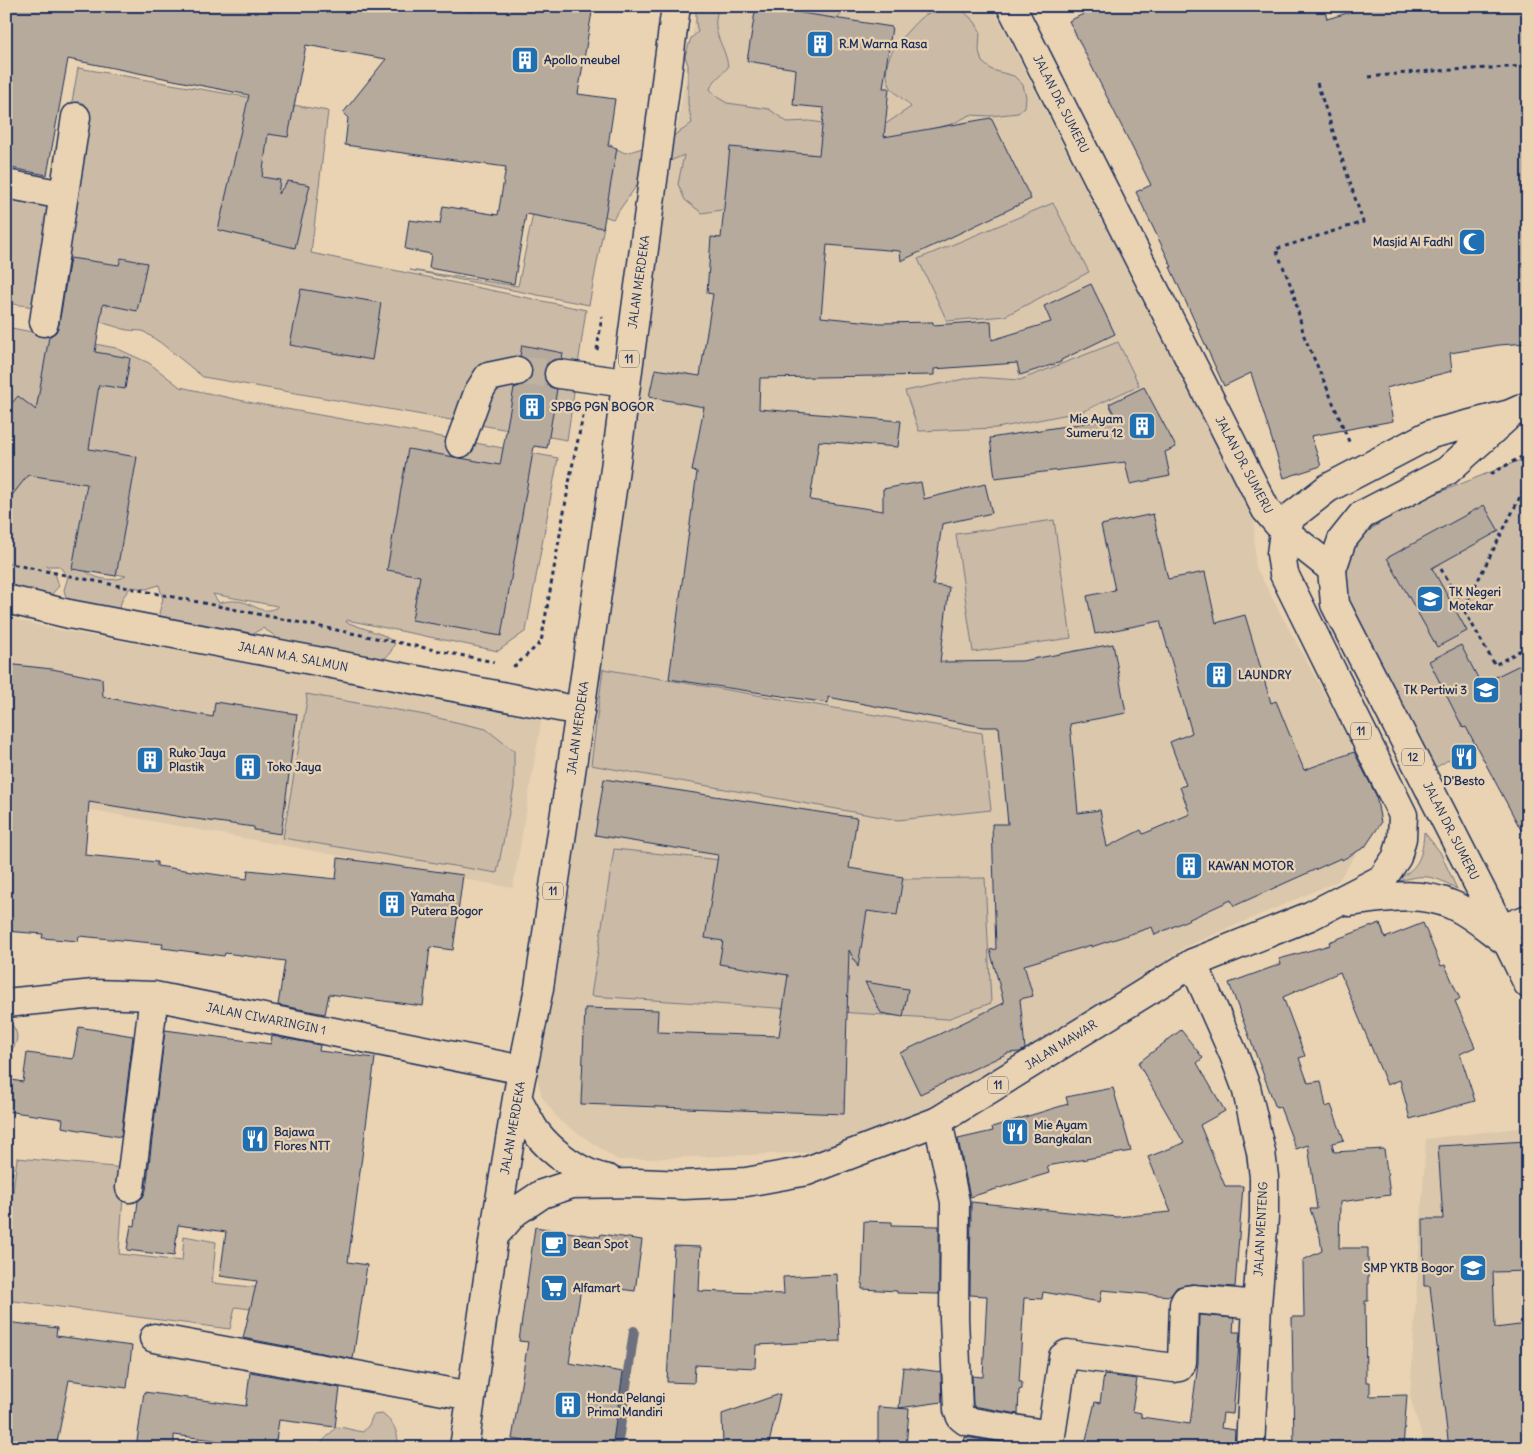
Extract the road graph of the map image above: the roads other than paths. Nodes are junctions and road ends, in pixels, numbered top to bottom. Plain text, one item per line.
1 (676, 6) edge
2 (1011, 6) edge
3 (76, 117) dead end
4 (6, 184) edge
5 (64, 195) junction
6 (44, 322) dead end
7 (517, 371) tunnel mouth
8 (559, 374) tunnel mouth
9 (626, 382) junction
10 (1519, 410) edge
11 (460, 443) dead end
12 (1284, 531) junction
13 (1332, 569) junction
14 (6, 599) edge
15 (580, 711) junction
16 (1333, 904) junction
17 (1528, 919) edge
18 (1504, 936) junction
19 (1193, 963) junction
20 (1528, 984) edge
21 (154, 996) junction
22 (6, 1003) edge
23 (523, 1070) junction
24 (518, 1098) junction
25 (938, 1121) junction
26 (637, 1183) junction
27 (130, 1188) dead end
28 (494, 1236) junction
29 (1256, 1305) junction
30 (154, 1338) dead end
31 (471, 1396) junction
32 (1050, 1441) edge
33 (464, 1448) edge
34 (1250, 1448) edge

1 - 9 main road, JALAN MERDEKA / 11
2 - 12 main road, JALAN DR. SUMERU
3 - 5 main road
4 - 5 main road
5 - 6 main road
7 - 11 main road
8 - 9 main road
9 - 15 main road, JALAN MERDEKA / 11
10 - 12 main road, 11
10 - 13 main road, 11
12 - 13 main road, JALAN DR. SUMERU
12 - 16 main road, 11
13 - 18 main road, JALAN DR. SUMERU / 12
14 - 15 main road, JALAN M.A. SALMUN
15 - 23 main road, JALAN MERDEKA / 11
16 - 18 main road
16 - 19 main road, JALAN MAWAR / 11
17 - 18 main road
18 - 20 main road, JALAN DR. SUMERU / 12
19 - 25 main road, JALAN MAWAR / 11
19 - 29 main road, JALAN MENTENG
21 - 22 main road, JALAN CIWARINGIN 1
21 - 23 main road, JALAN CIWARINGIN 1
21 - 27 main road
23 - 24 main road, JALAN MERDEKA
24 - 26 main road, 11
24 - 28 main road, JALAN MERDEKA
25 - 26 main road, JALAN MAWAR / 11
25 - 32 main road
26 - 28 main road
28 - 31 main road, JALAN MERDEKA
29 - 32 main road
29 - 34 main road, JALAN MENTENG
30 - 31 main road
31 - 33 main road, JALAN MERDEKA

